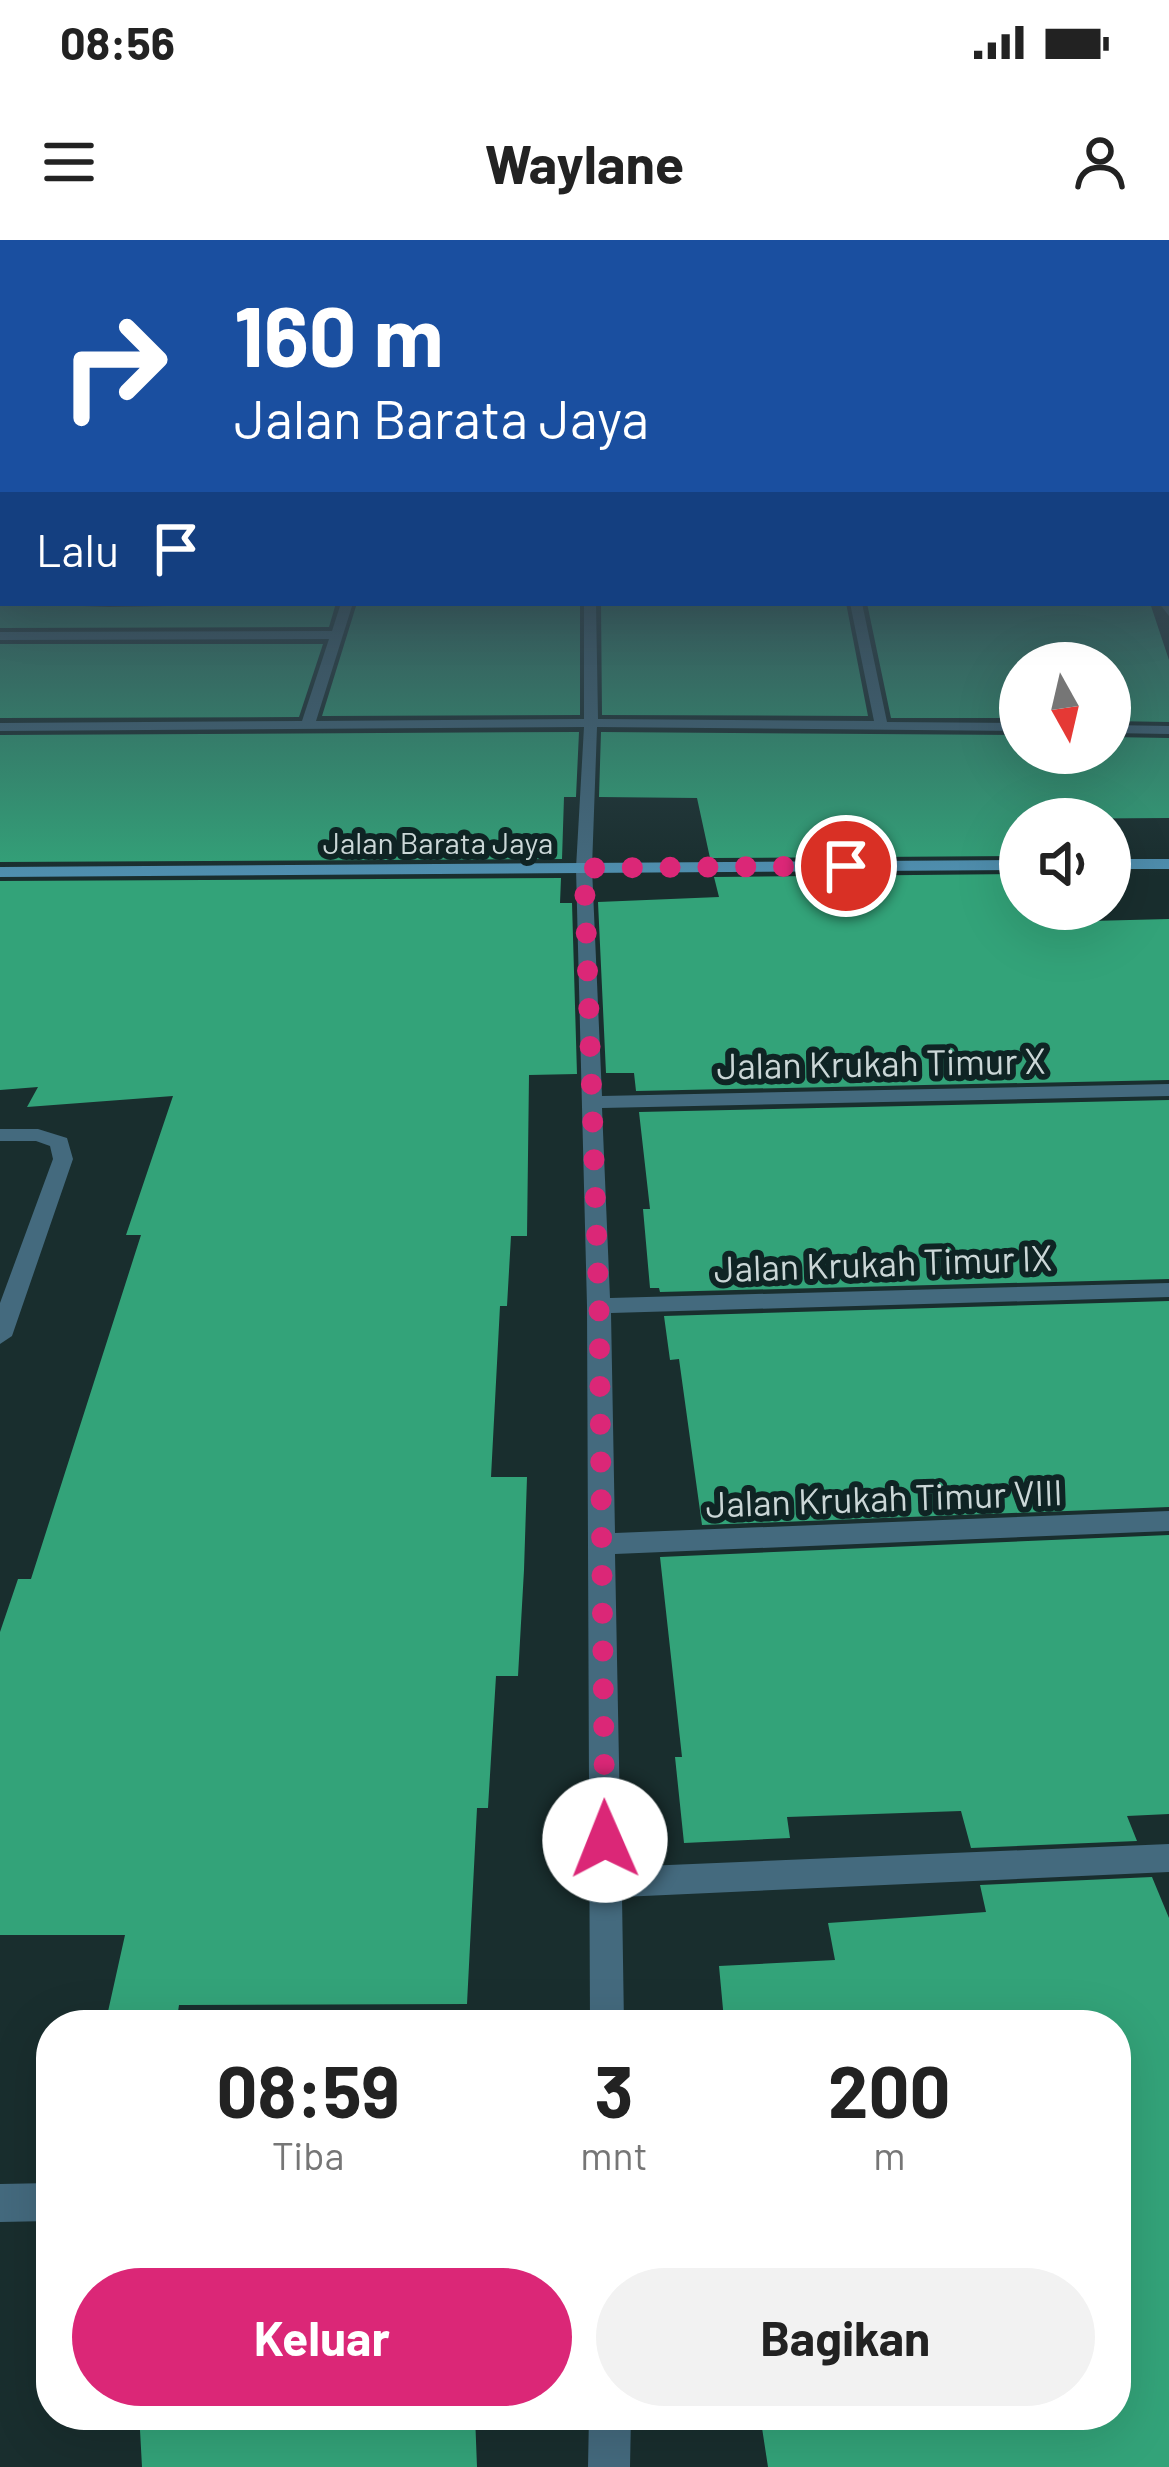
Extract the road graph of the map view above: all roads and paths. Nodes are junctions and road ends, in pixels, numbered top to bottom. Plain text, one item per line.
1 (325, 669) edge
2 (591, 669) edge
3 (870, 669) edge
4 (591, 723) junction
5 (308, 724) junction
6 (881, 724) junction
7 (0, 727) edge
8 (999, 727) edge
9 (1131, 729) edge
10 (1169, 730) edge
11 (1131, 864) edge
12 (1169, 864) edge
13 (999, 865) edge
14 (584, 868) junction
15 (0, 872) edge
16 (1169, 1090) edge
17 (594, 1102) junction
18 (0, 1135) edge
19 (1169, 1290) edge
20 (599, 1306) junction
21 (0, 1336) edge
22 (1169, 1520) edge
23 (602, 1544) junction
24 (1169, 1858) edge
25 (605, 1883) junction
26 (608, 2010) edge
27 (36, 2202) edge
28 (0, 2203) edge
29 (610, 2430) edge
30 (609, 2467) edge

1 - 5 street
2 - 4 street
3 - 6 street
4 - 5 street
4 - 6 street
4 - 14 street
5 - 7 street
6 - 8 street
9 - 10 street
11 - 12 main road
13 - 14 main road, Jalan Barata Jaya
14 - 15 main road, Jalan Barata Jaya
14 - 17 street
16 - 17 street, Jalan Krukah Timur X
17 - 20 street
18 - 21 street
19 - 20 street, Jalan Krukah Timur IX
20 - 23 street
22 - 23 street, Jalan Krukah Timur VIII
23 - 25 street
24 - 25 street
25 - 26 street
27 - 28 street
29 - 30 street

